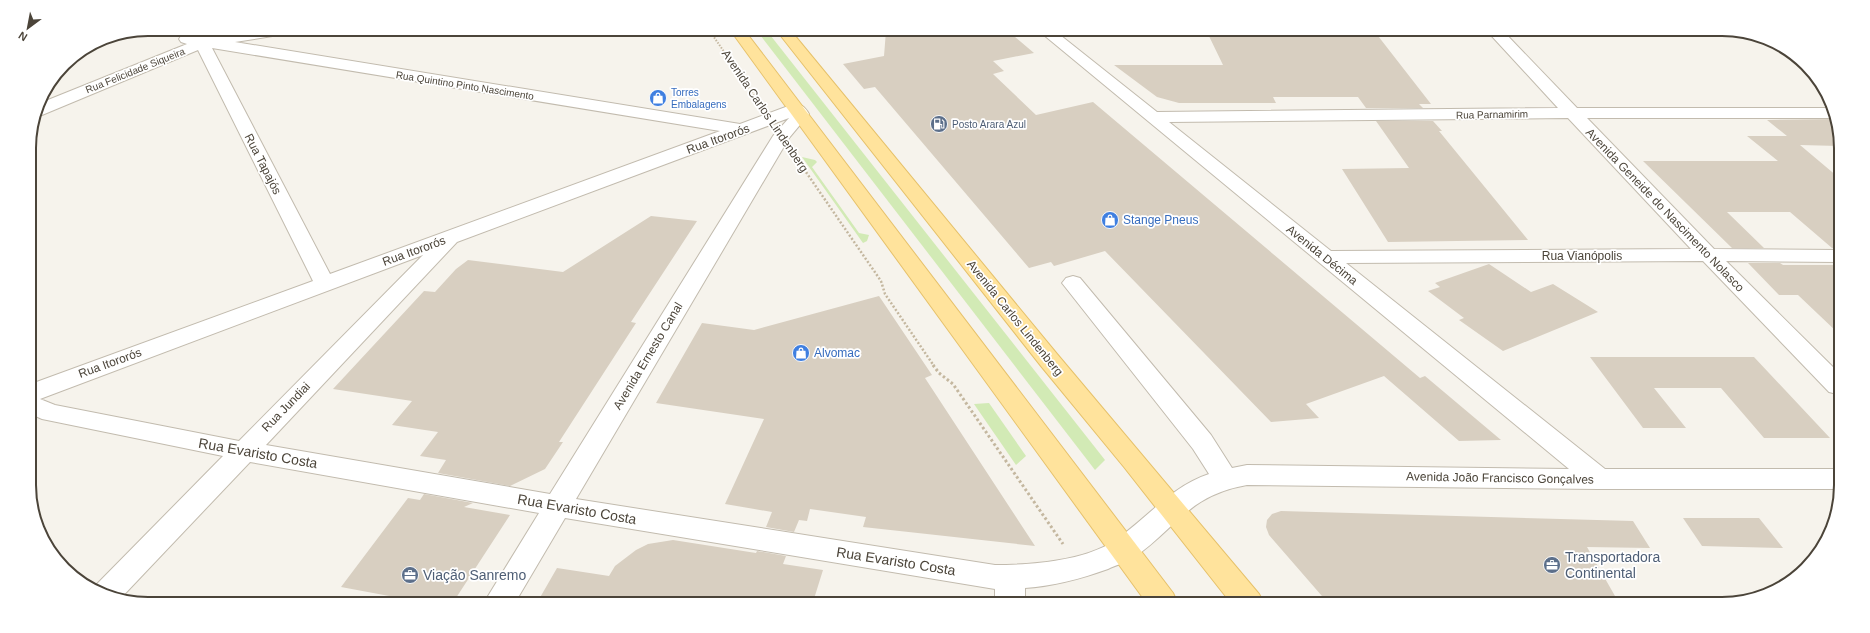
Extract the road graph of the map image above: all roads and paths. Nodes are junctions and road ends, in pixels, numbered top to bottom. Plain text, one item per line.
1 (210, 36) edge
2 (713, 36) edge
3 (742, 36) edge
4 (788, 36) edge
5 (1052, 36) edge
6 (1498, 36) edge
7 (199, 37) edge
8 (50, 95) edge
9 (44, 107) edge
10 (799, 112) junction
11 (1572, 113) junction
12 (1828, 113) edge
13 (1151, 117) junction
14 (777, 128) junction
15 (744, 130) junction
16 (451, 237) junction
17 (1708, 255) junction
18 (1834, 256) edge
19 (1325, 258) junction
20 (1073, 283) dead end
21 (325, 284) junction
22 (1834, 382) edge
23 (36, 391) edge
24 (36, 407) edge
25 (244, 451) junction
26 (1225, 478) junction
27 (1599, 479) junction
28 (1834, 479) edge
29 (556, 506) junction
30 (1171, 508) junction
31 (1123, 549) junction
32 (1078, 567) junction
33 (110, 590) edge
34 (1010, 590) edge
35 (502, 597) edge
36 (1159, 597) edge
37 (1244, 597) edge

1 - 7 street
2 - 14 path, Avenida Carlos Lindenberg
3 - 10 main road, Avenida Carlos Lindenberg
4 - 30 main road, Avenida Carlos Lindenberg
5 - 13 street, Avenida Décima
6 - 11 street, Avenida Geneide do Nascimento Nolasco
7 - 8 street, Rua Felicidade Siqueira
7 - 9 street, Rua Felicidade Siqueira
7 - 15 street, Rua Quintino Pinto Nascimento
7 - 21 street, Rua Tapajós
10 - 14 street, Avenida Ernesto Canal
10 - 31 main road, Avenida Carlos Lindenberg
11 - 12 street, Rua Parnamirim
11 - 13 street, Rua Parnamirim
11 - 17 street, Avenida Geneide do Nascimento Nolasco
13 - 19 street, Avenida Décima
14 - 15 street, Rua Itororós
14 - 29 street, Avenida Ernesto Canal
14 - 32 path, Avenida Carlos Lindenberg
15 - 16 street, Rua Itororós
16 - 21 street, Rua Itororós
16 - 25 street, Rua Jundiai
17 - 18 street, Rua Vianópolis
17 - 19 street, Rua Vianópolis
17 - 22 street, Avenida Geneide do Nascimento Nolasco
19 - 27 street, Avenida Décima
20 - 26 street
21 - 23 street, Rua Itororós
24 - 25 street, Rua Evaristo Costa
25 - 29 street, Rua Evaristo Costa
25 - 33 street, Rua Jundiai
26 - 27 street, Avenida João Francisco Gonçalves
26 - 30 street, Avenida João Francisco Gonçalves
27 - 28 street, Avenida João Francisco Gonçalves
29 - 34 street, Rua Evaristo Costa
29 - 35 street, Avenida Ernesto Canal
30 - 31 street, Rua Evaristo Costa
30 - 37 main road, Avenida Carlos Lindenberg
31 - 32 street, Rua Evaristo Costa
31 - 36 main road, Avenida Carlos Lindenberg
32 - 34 street, Rua Evaristo Costa

